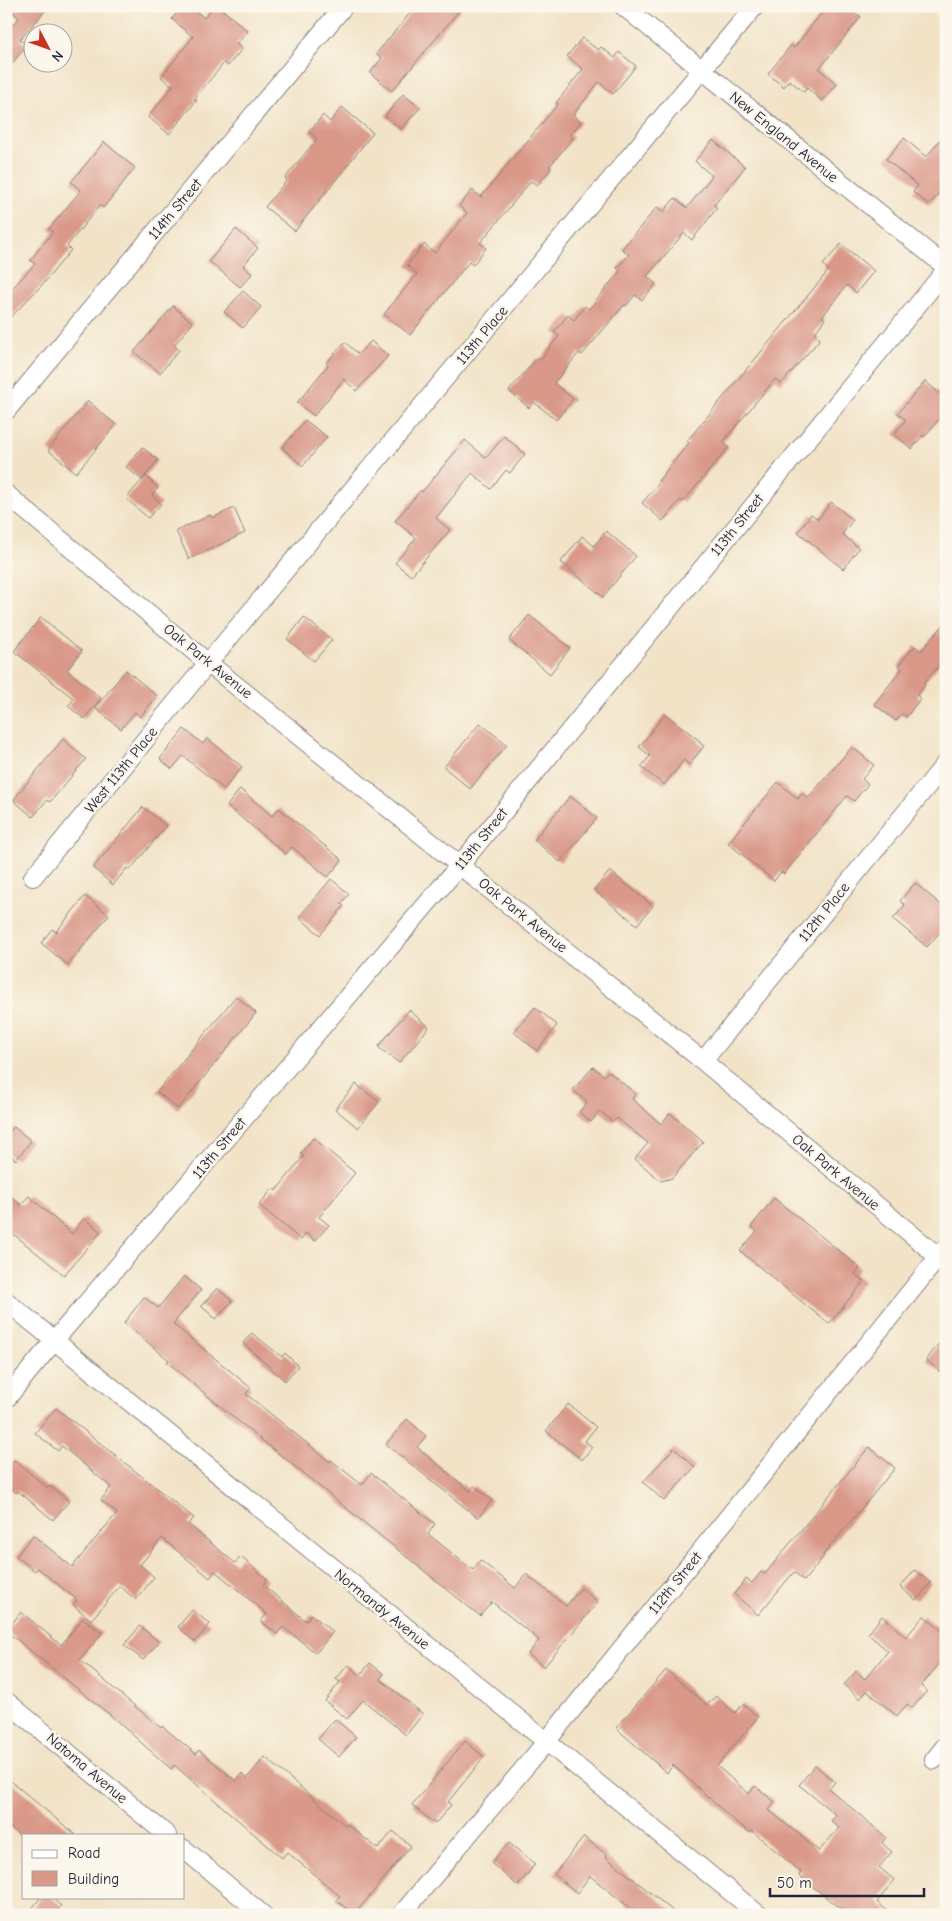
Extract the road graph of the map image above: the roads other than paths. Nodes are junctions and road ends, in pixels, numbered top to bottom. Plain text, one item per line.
1 (344, 6) edge
2 (623, 6) edge
3 (755, 6) edge
4 (701, 70) junction
5 (946, 269) edge
6 (6, 411) edge
7 (6, 494) edge
8 (208, 663) junction
9 (946, 763) edge
10 (460, 865) junction
11 (34, 877) dead end
12 (703, 1061) junction
13 (944, 1256) edge
14 (6, 1302) edge
15 (54, 1341) junction
16 (6, 1399) edge
17 (6, 1701) edge
18 (546, 1742) junction
19 (946, 1745) edge
20 (934, 1760) dead end
21 (166, 1834) edge
22 (185, 1850) edge
23 (263, 1915) edge
24 (401, 1915) edge
25 (758, 1915) edge

1 - 6 street, 114th Street
2 - 4 street, New England Avenue
3 - 4 street, 113th Place
4 - 5 street, New England Avenue
4 - 8 street, 113th Place
5 - 10 street, 113th Street
7 - 8 street, Oak Park Avenue
8 - 10 street, Oak Park Avenue
8 - 11 street, West 113th Place
9 - 12 street, 112th Place
10 - 12 street, Oak Park Avenue
10 - 15 street, 113th Street
12 - 13 street, Oak Park Avenue
13 - 18 street, 112th Street
14 - 15 street, Normandy Avenue
15 - 16 street, 113th Street
15 - 18 street, Normandy Avenue
17 - 21 street, Natoma Avenue
18 - 24 street, 112th Street
18 - 25 street, Normandy Avenue
19 - 20 street
22 - 23 street

